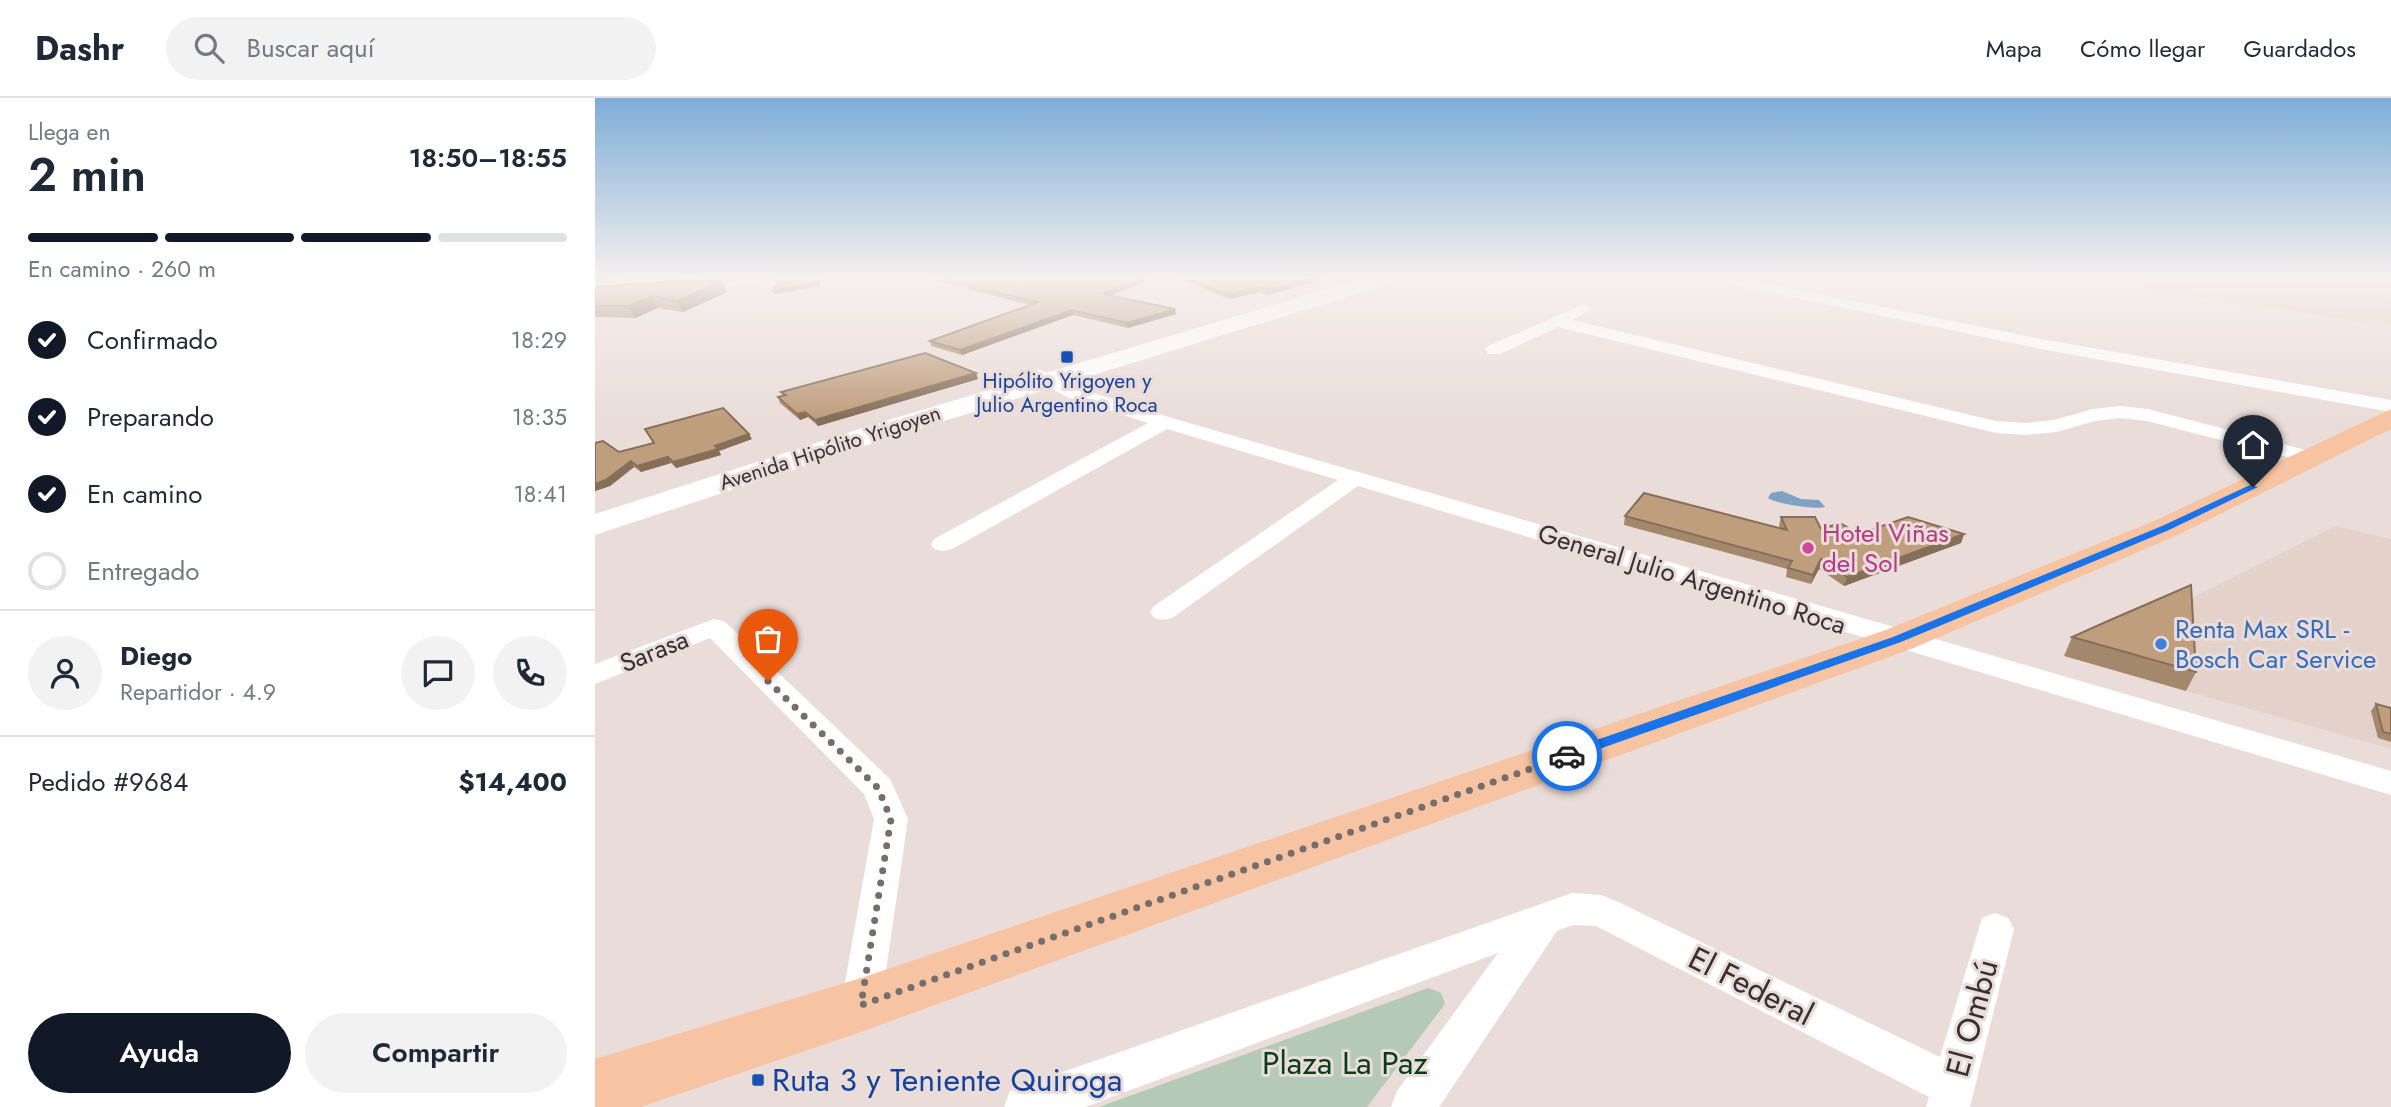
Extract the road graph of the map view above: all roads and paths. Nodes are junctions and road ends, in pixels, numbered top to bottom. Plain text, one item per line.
1 (1219, 324) edge
2 (1553, 324) edge
3 (1567, 324) edge
4 (1944, 324) edge
5 (1495, 350) dead end
6 (1042, 377) junction
7 (2391, 406) edge
8 (2391, 418) edge
9 (1165, 422) junction
10 (2314, 458) junction
11 (1355, 478) junction
12 (595, 512) edge
13 (595, 525) edge
14 (943, 544) dead end
15 (1163, 612) dead end
16 (1897, 640) junction
17 (595, 676) edge
18 (2391, 783) edge
19 (1544, 919) junction
20 (1995, 929) dead end
21 (861, 1005) junction
22 (595, 1091) edge
23 (1951, 1097) edge
24 (1026, 1107) edge
25 (1413, 1107) edge

1 - 6 main road, Avenida Hipólito Yrigoyen
2 - 5 street
3 - 10 street
4 - 7 street
6 - 9 street, General Julio Argentino Roca
6 - 12 main road, Avenida Hipólito Yrigoyen
6 - 13 main road, Avenida Hipólito Yrigoyen
8 - 10 main road
9 - 11 street, General Julio Argentino Roca
9 - 14 street
10 - 16 main road
11 - 15 street
11 - 16 street, General Julio Argentino Roca
16 - 18 street, General Julio Argentino Roca
16 - 21 main road
17 - 21 street, Sarasa
19 - 23 street, El Federal
19 - 24 street, El Federal
19 - 25 street
20 - 23 street, El Ombú
21 - 22 main road

